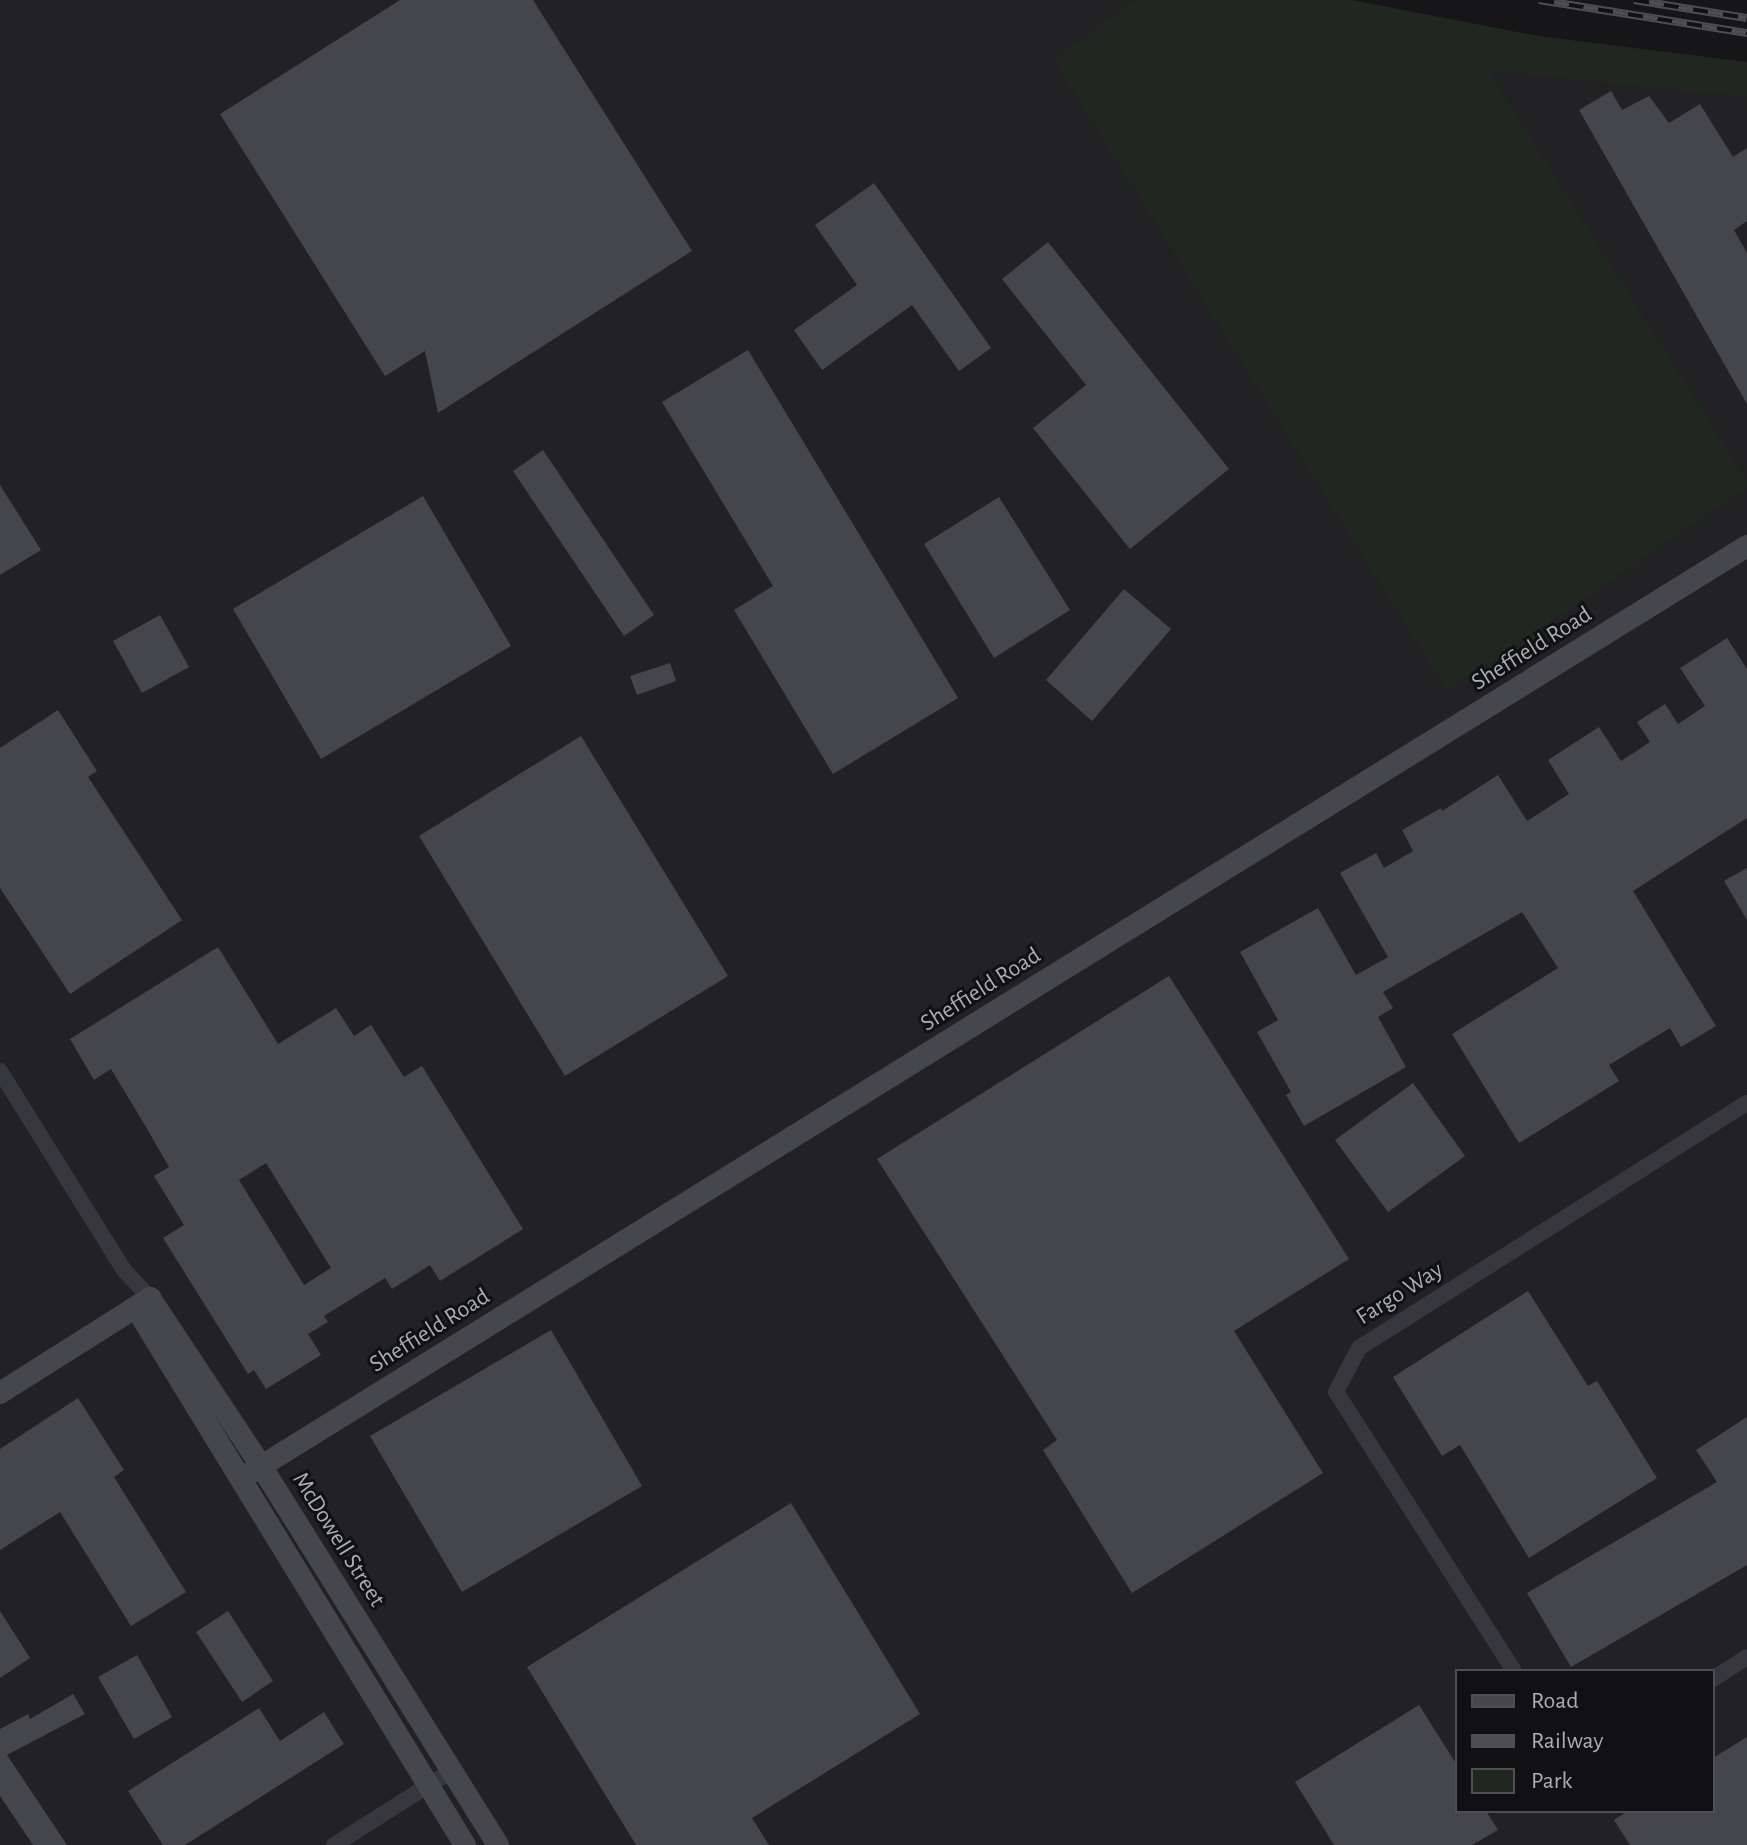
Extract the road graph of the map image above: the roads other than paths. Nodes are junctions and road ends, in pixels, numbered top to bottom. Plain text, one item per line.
1 (1747, 546) edge
2 (0, 1071) edge
3 (1747, 1103) edge
4 (143, 1303) junction
5 (0, 1393) edge
6 (262, 1466) junction
7 (242, 1478) junction
8 (1747, 1657) edge
9 (1513, 1669) edge
10 (1715, 1678) edge
11 (451, 1771) junction
12 (426, 1786) junction
13 (334, 1845) edge
14 (465, 1845) edge
15 (498, 1845) edge

1 - 6 street, Sheffield Road
2 - 4 street, McDowell Street
3 - 9 street, Fargo Way
4 - 5 street
4 - 6 street, McDowell Street
4 - 7 street, McDowell Street
6 - 7 street, Sheffield Road
6 - 11 street, McDowell Street
7 - 12 street, McDowell Street
8 - 10 street
11 - 12 street
11 - 15 street, McDowell Street
12 - 13 street
12 - 14 street, McDowell Street

